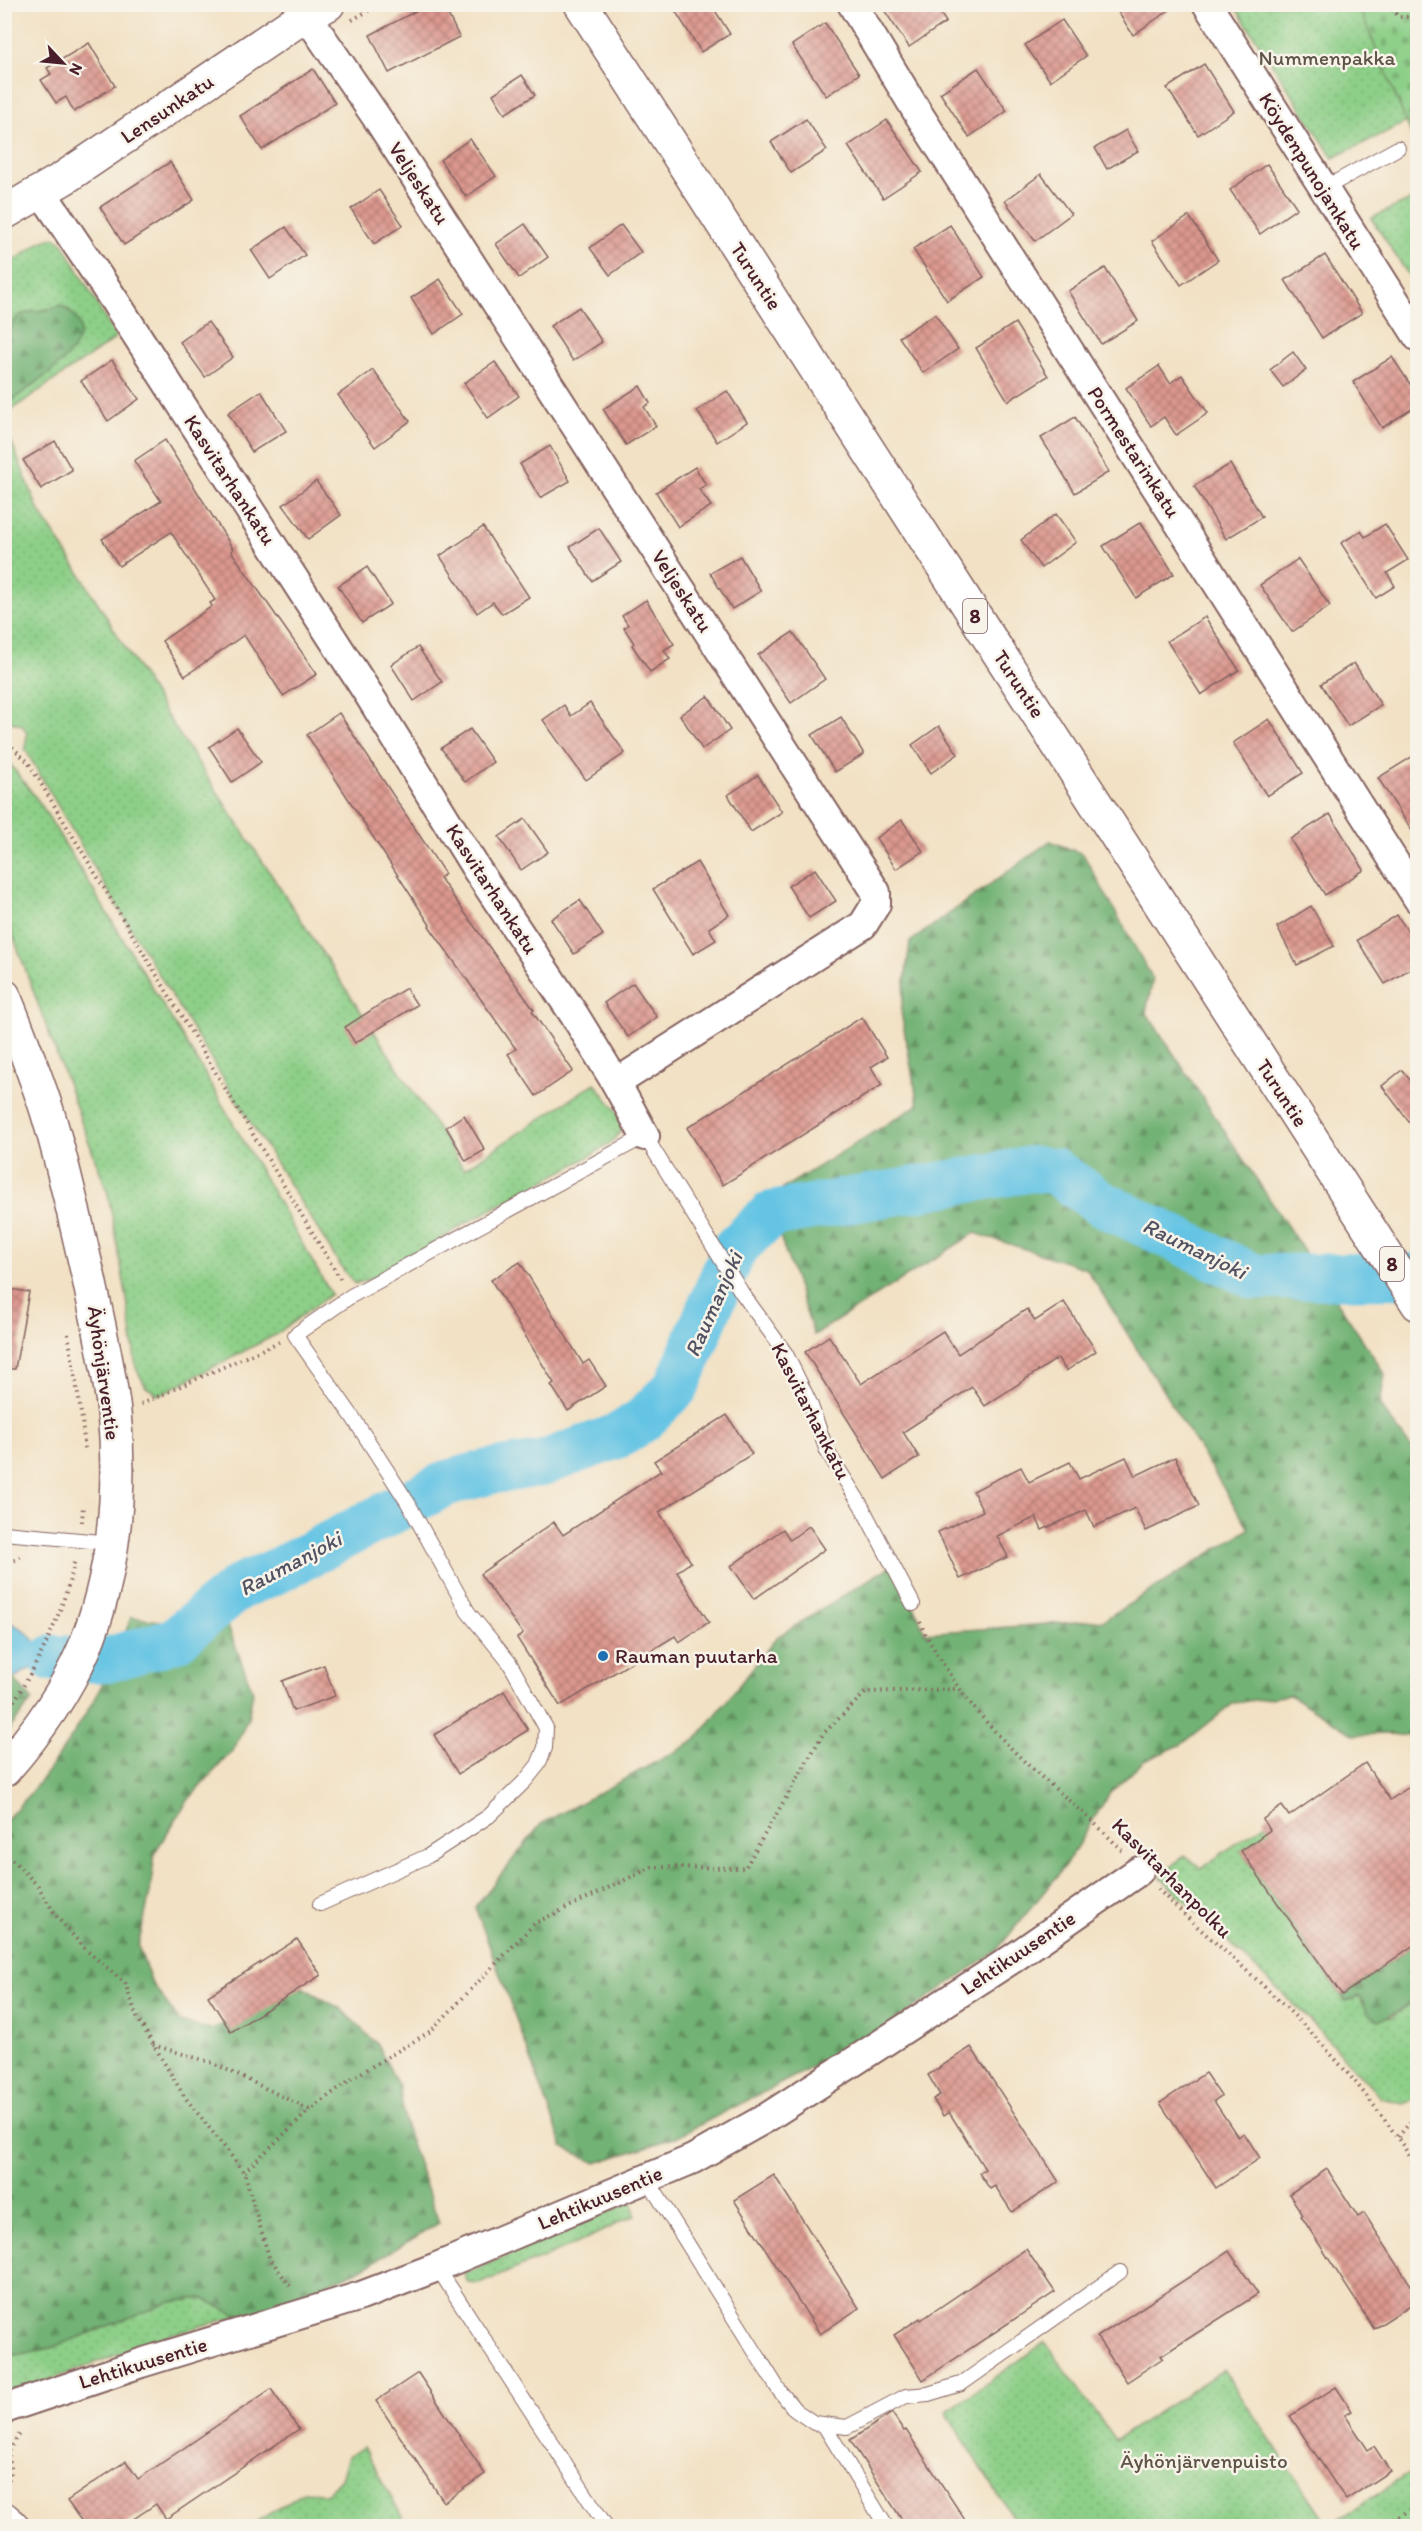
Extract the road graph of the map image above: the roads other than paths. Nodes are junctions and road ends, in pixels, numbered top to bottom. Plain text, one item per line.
1 (852, 4) edge
2 (1207, 4) edge
3 (582, 7) edge
4 (318, 10) edge
5 (1398, 148) dead end
6 (1323, 189) junction
7 (41, 191) junction
8 (4, 213) edge
9 (1418, 338) edge
10 (1418, 899) edge
11 (7, 1011) edge
12 (616, 1083) junction
13 (645, 1136) junction
14 (1418, 1304) edge
15 (4, 1533) edge
16 (112, 1543) junction
17 (913, 1604) road end
18 (4, 1770) edge
19 (1139, 1871) road end
20 (320, 1904) dead end
21 (647, 2179) junction
22 (437, 2267) junction
23 (1120, 2272) dead end
24 (4, 2409) edge
25 (824, 2425) junction
26 (4, 2519) edge
27 (12, 2526) edge
28 (606, 2526) edge
29 (886, 2526) edge

1 - 10 street, Pormestarinkatu
2 - 6 street, Köydenpunojankatu
3 - 14 main road, Turuntie / 8
4 - 7 main road, Lensunkatu
4 - 12 street, Veljeskatu
5 - 6 lane
6 - 9 street, Köydenpunojankatu
7 - 8 main road, Lensunkatu
7 - 12 street, Kasvitarhankatu
11 - 16 main road, Äyhönjärventie
12 - 13 street, Kasvitarhankatu
13 - 17 lane, Kasvitarhankatu
13 - 20 lane
15 - 16 lane
16 - 18 main road, Äyhönjärventie
19 - 21 street, Lehtikuusentie
21 - 22 street, Lehtikuusentie
21 - 25 lane
22 - 24 street, Lehtikuusentie
22 - 28 lane
23 - 25 lane
25 - 29 lane
26 - 27 main road

